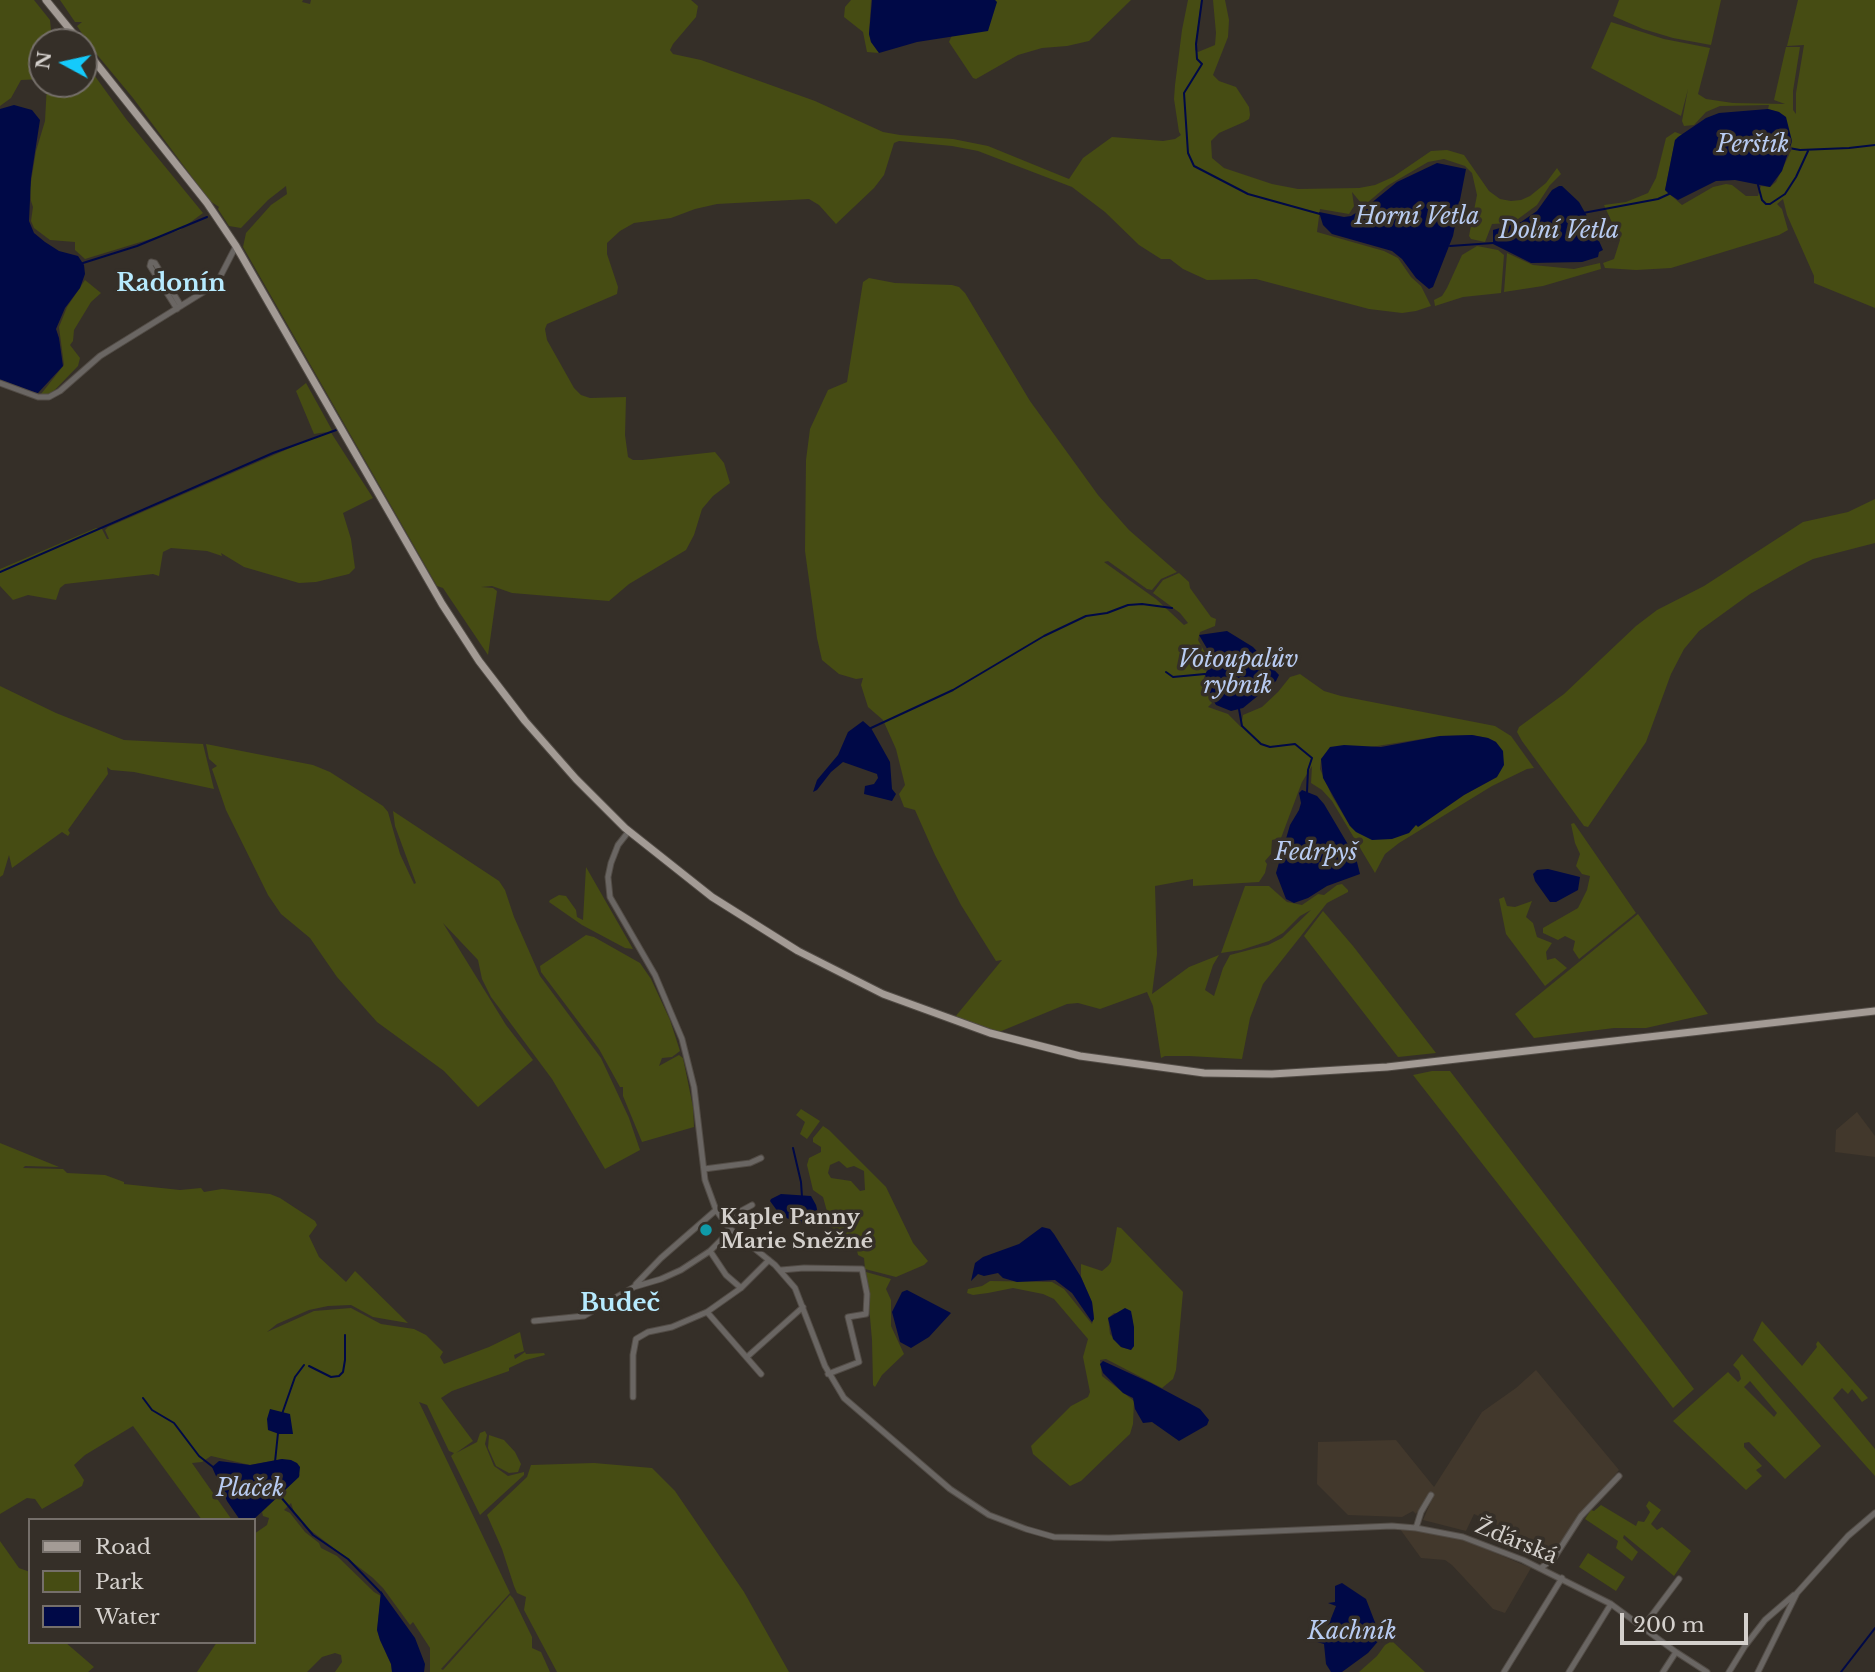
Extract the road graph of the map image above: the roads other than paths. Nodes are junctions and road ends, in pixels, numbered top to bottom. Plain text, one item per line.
1 (46, 0) edge
2 (69, 28) edge
3 (98, 66) edge
4 (236, 246) junction
5 (179, 307) junction
6 (0, 383) edge
7 (629, 831) junction
8 (1875, 1011) edge
9 (761, 1158) dead end
10 (704, 1169) junction
11 (752, 1205) dead end
12 (716, 1210) junction
13 (729, 1228) junction
14 (710, 1251) junction
15 (769, 1260) junction
16 (780, 1270) junction
17 (634, 1287) junction
18 (741, 1288) junction
19 (803, 1307) junction
20 (707, 1312) junction
21 (534, 1321) dead end
22 (747, 1357) junction
23 (761, 1374) dead end
24 (828, 1374) junction
25 (633, 1397) dead end
26 (1619, 1476) dead end
27 (1430, 1495) dead end
28 (1874, 1517) edge
29 (1416, 1528) junction
30 (1554, 1558) junction
31 (1541, 1568) junction
32 (1553, 1574) junction
33 (1562, 1578) junction
34 (1679, 1579) dead end
35 (1797, 1593) junction
36 (1611, 1604) junction
37 (1643, 1627) junction
38 (1675, 1652) junction
39 (1504, 1672) edge
40 (1569, 1672) edge
41 (1663, 1672) edge
42 (1707, 1672) edge
43 (1729, 1672) edge
44 (1758, 1672) edge

1 - 2 main road
3 - 4 main road
4 - 5 street
4 - 7 main road
5 - 5 street
5 - 6 street
7 - 8 main road
7 - 10 street, Žďárská
9 - 10 street
10 - 12 street, Žďárská
11 - 13 street
12 - 13 street, Žďárská
12 - 17 street
13 - 14 street
13 - 15 street, Žďárská
14 - 17 street
14 - 18 street
15 - 16 street, Žďárská
15 - 18 street
16 - 19 street, Žďárská
16 - 24 street
17 - 21 street
18 - 20 street
19 - 22 street
19 - 24 street, Žďárská
20 - 22 street
20 - 25 street
22 - 23 street
24 - 29 street, Žďárská
26 - 30 street
27 - 29 street
28 - 35 street
29 - 31 street, Žďárská
30 - 31 street
30 - 32 street
31 - 32 street, Žďárská
32 - 33 street, Žďárská
33 - 36 street, Žďárská
33 - 39 street
34 - 37 street
35 - 43 street
35 - 44 street
36 - 37 street, Žďárská
36 - 40 street
37 - 38 street, Žďárská
38 - 41 street
38 - 42 street, Žďárská

